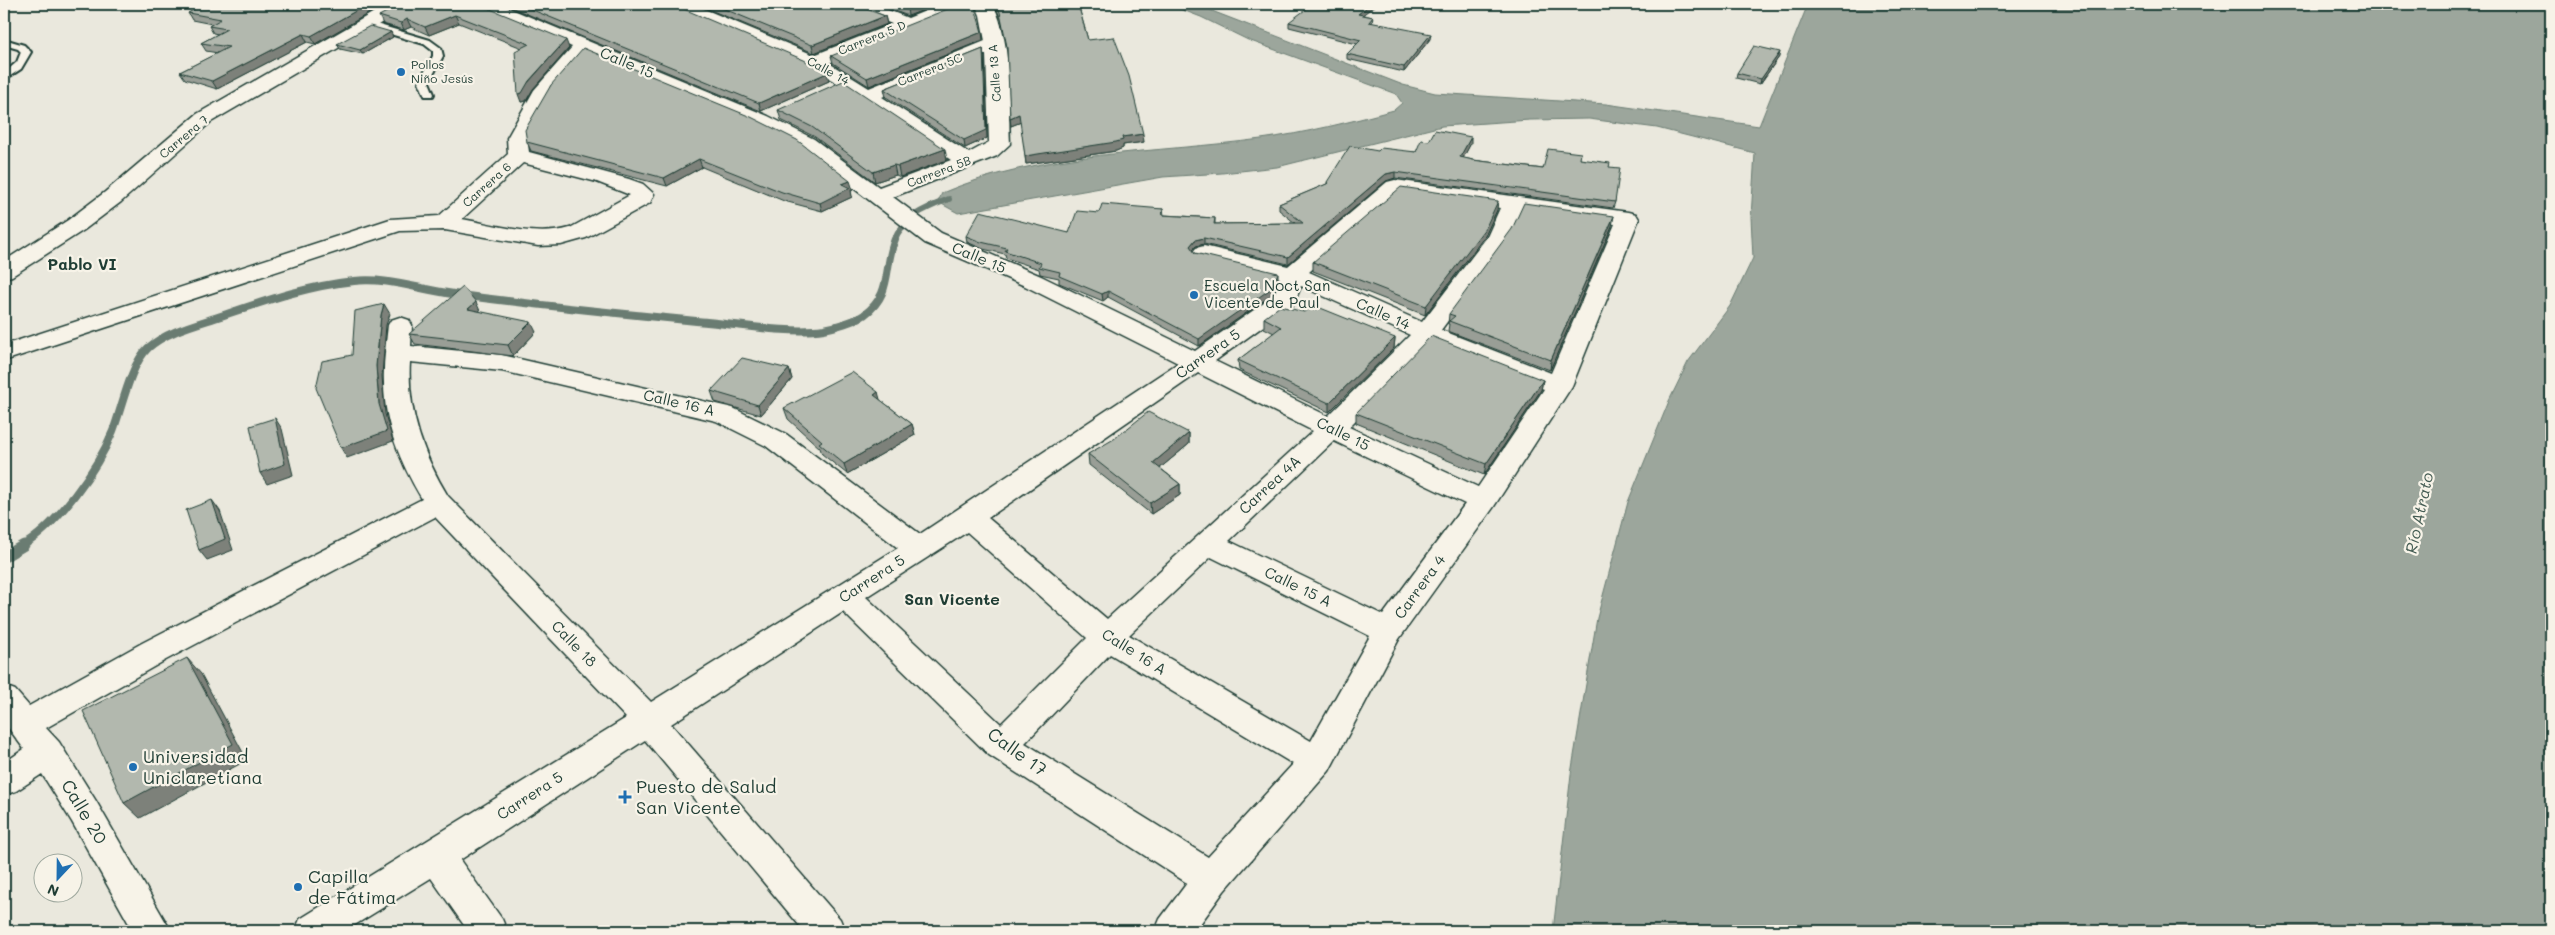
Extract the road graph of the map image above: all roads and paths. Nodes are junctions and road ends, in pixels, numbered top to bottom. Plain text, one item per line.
1 (401, 4) edge
2 (484, 4) edge
3 (677, 4) edge
4 (857, 4) edge
5 (958, 4) edge
6 (984, 4) edge
7 (366, 24) junction
8 (908, 24) junction
9 (4, 42) edge
10 (994, 44) junction
11 (584, 45) junction
12 (814, 62) junction
13 (4, 77) edge
14 (848, 81) junction
15 (822, 92) edge
16 (429, 94) dead end
17 (866, 96) junction
18 (787, 108) edge
19 (761, 120) junction
20 (1000, 144) joint
21 (519, 156) junction
22 (968, 161) junction
23 (884, 201) junction
24 (1513, 203) junction
25 (445, 223) junction
26 (1204, 254) edge
27 (4, 271) edge
28 (1292, 274) junction
29 (1426, 333) junction
30 (400, 339) joint
31 (4, 352) edge
32 (1197, 362) junction
33 (1559, 386) junction
34 (1331, 429) junction
35 (1483, 501) junction
36 (438, 503) junction
37 (970, 517) junction
38 (1208, 543) junction
39 (920, 549) junction
40 (846, 596) junction
41 (1388, 631) junction
42 (1107, 637) junction
43 (14, 711) edge
44 (648, 720) junction
45 (1001, 745) junction
46 (47, 752) junction
47 (1317, 761) junction
48 (4, 781) edge
49 (436, 856) junction
50 (1212, 879) junction
51 (153, 931) edge
52 (313, 931) edge
53 (489, 931) edge
54 (827, 931) edge
55 (1173, 931) edge

1 - 7 street, Carrera 7
2 - 11 street, Calle 15
3 - 12 street, Calle 14
4 - 8 street
5 - 8 street, Carrera 5 D
6 - 10 street, Calle 13 A
7 - 16 lane
7 - 27 street, Carrera 7
8 - 12 street, Carrera 5 D
9 - 13 lane
10 - 17 street, Carrera 5C
10 - 20 street, Calle 13 A
11 - 19 street, Calle 15
11 - 21 street, Carrera 6
12 - 14 street, Calle 14
14 - 15 street
14 - 17 street, Calle 14
17 - 22 street, Calle 14
18 - 19 street
19 - 23 street, Calle 15
20 - 22 street, Carrera 5B
21 - 25 street, Carrera 6
21 - 25 street
22 - 23 street, Carrera 5B
23 - 32 street, Calle 15
24 - 28 street
24 - 29 street, Carrea 4A
24 - 33 street, Carrera 4
25 - 31 street
26 - 28 street, Calle 14
28 - 29 street, Calle 14
28 - 32 street, Carrera 5
29 - 33 street, Calle 14
29 - 34 street, Carrea 4A
30 - 36 street, Calle 18
30 - 39 street, Calle 16 A
32 - 34 street, Calle 15
32 - 37 street, Carrera 5
33 - 35 street, Carrera 4
34 - 35 street, Calle 15
34 - 38 street, Carrea 4A
35 - 41 street, Carrera 4
36 - 43 street
36 - 44 street, Calle 18
37 - 39 street, Carrera 5
37 - 42 street, Calle 16 A
38 - 41 street, Calle 15 A
38 - 42 street, Carrea 4A
39 - 40 street, Carrera 5
40 - 44 street, Carrera 5
40 - 45 street, Calle 17
41 - 47 street, Carrera 4
42 - 45 street, Carrea 4A
42 - 47 street, Calle 16 A
43 - 46 street, Calle 20
44 - 49 street, Carrera 5
44 - 54 street, Calle 18
45 - 50 street, Calle 17
46 - 48 street
46 - 51 street, Calle 20
47 - 50 street, Carrera 4
49 - 52 street, Carrera 5
49 - 53 street
50 - 55 street, Carrera 4

